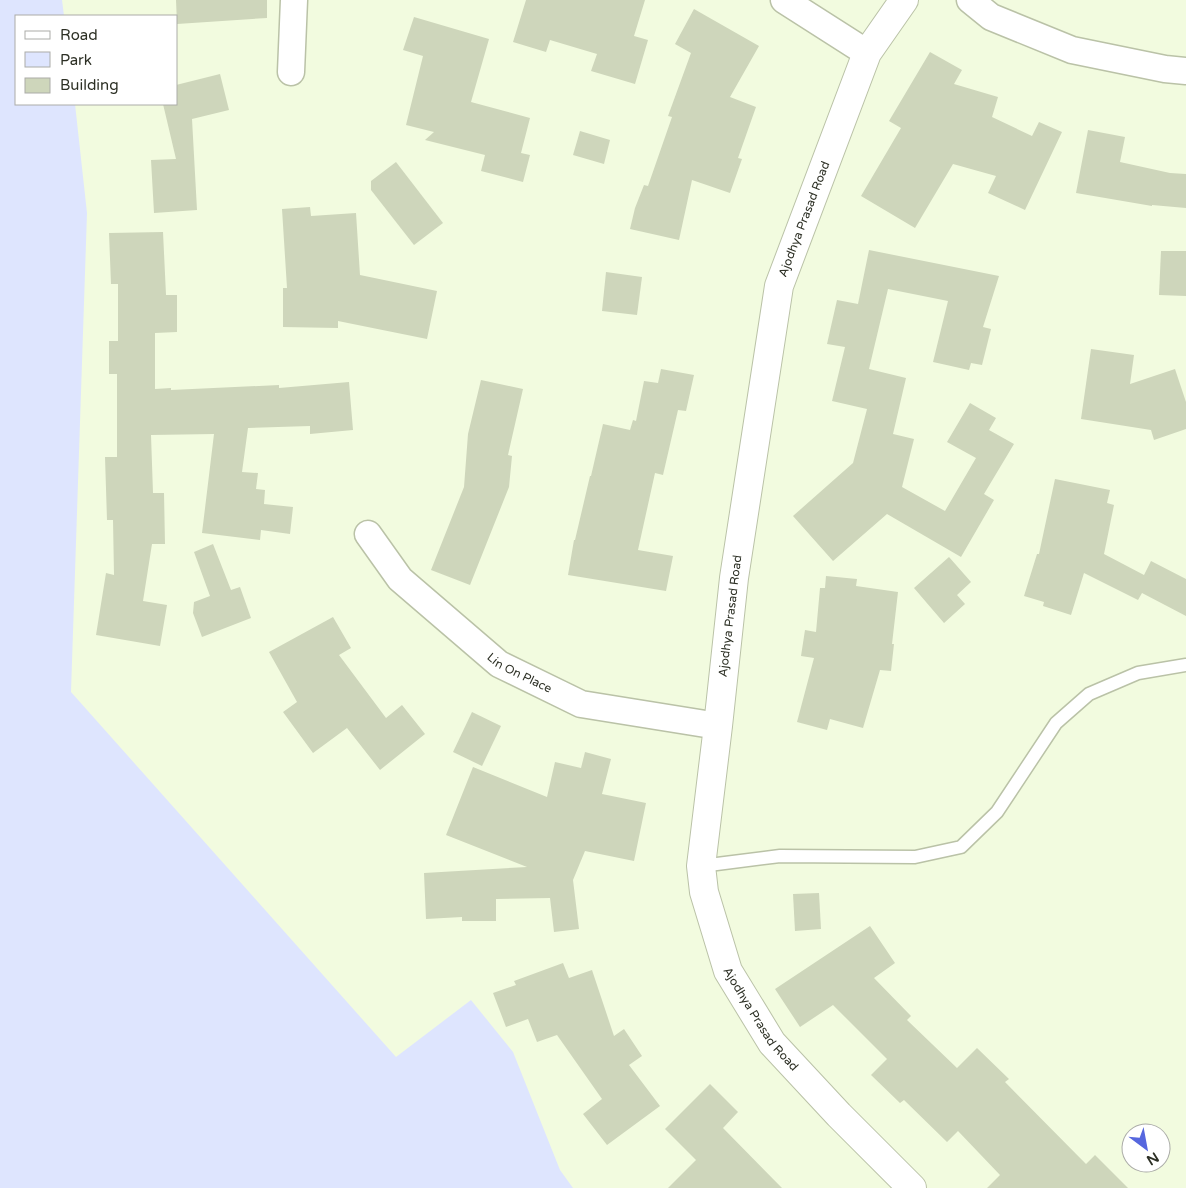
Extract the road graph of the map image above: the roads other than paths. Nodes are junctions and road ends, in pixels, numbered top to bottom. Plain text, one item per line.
1 (294, 0) edge
2 (784, 0) edge
3 (904, 0) edge
4 (970, 0) edge
5 (867, 53) junction
6 (1186, 71) edge
7 (291, 72) dead end
8 (368, 534) dead end
9 (1186, 665) edge
10 (718, 726) junction
11 (701, 866) junction
12 (912, 1188) edge

1 - 7 street
2 - 5 street
3 - 5 street, Ajodhya Prasad Road
4 - 6 street
5 - 10 street, Ajodhya Prasad Road
8 - 10 street, Lin On Place
9 - 11 lane
10 - 11 street, Ajodhya Prasad Road
11 - 12 street, Ajodhya Prasad Road

